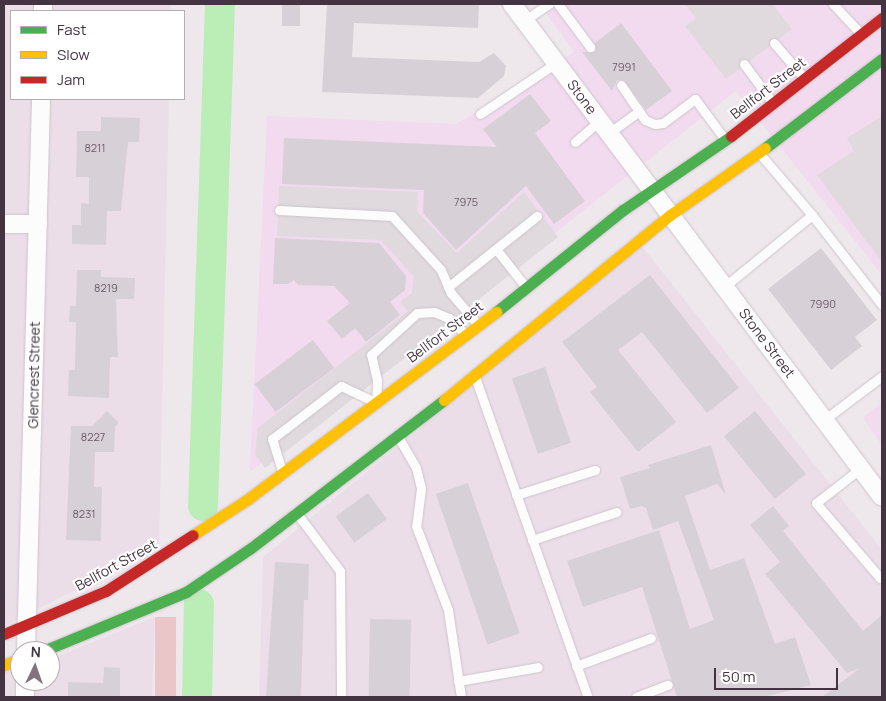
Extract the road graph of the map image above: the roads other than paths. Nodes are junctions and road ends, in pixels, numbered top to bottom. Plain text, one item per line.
1 (512, 4) edge
2 (549, 4) edge
3 (558, 4) edge
4 (833, 4) edge
5 (882, 18) edge
6 (525, 20) junction
7 (862, 34) junction
8 (774, 43) dead end
9 (590, 47) dead end
10 (882, 58) edge
11 (556, 63) junction
12 (744, 64) dead end
13 (804, 78) junction
14 (621, 85) dead end
15 (41, 100) edge
16 (772, 103) junction
17 (638, 112) junction
18 (480, 114) dead end
19 (604, 127) junction
20 (726, 140) junction
21 (575, 142) dead end
22 (759, 153) junction
23 (651, 190) junction
24 (279, 210) dead end
25 (670, 215) junction
26 (812, 215) junction
27 (538, 216) dead end
28 (4, 224) edge
29 (38, 224) junction
30 (496, 250) junction
31 (448, 287) junction
32 (724, 287) junction
33 (526, 288) junction
34 (882, 305) edge
35 (479, 326) junction
36 (466, 336) junction
37 (474, 373) junction
38 (882, 376) edge
39 (376, 402) junction
40 (824, 420) junction
41 (398, 438) junction
42 (861, 468) junction
43 (595, 470) dead end
44 (282, 471) junction
45 (516, 495) junction
46 (882, 497) edge
47 (616, 512) dead end
48 (296, 513) junction
49 (532, 540) junction
50 (882, 577) edge
51 (28, 626) junction
52 (4, 634) edge
53 (651, 638) dead end
54 (27, 641) edge
55 (60, 645) edge
56 (576, 666) junction
57 (538, 667) dead end
58 (458, 681) junction
59 (668, 685) dead end
60 (341, 697) edge
61 (461, 697) edge
62 (588, 697) edge
63 (636, 697) edge

1 - 6 street, Stone
2 - 6 lane
3 - 9 lane
4 - 7 lane
5 - 7 main road, Bellfort Street
6 - 11 street, Stone
7 - 13 main road, Bellfort Street
8 - 13 lane
10 - 22 main road
11 - 18 lane
11 - 19 street, Stone
12 - 16 lane
13 - 16 main road, Bellfort Street
14 - 17 lane
15 - 29 street, Glencrest Street
16 - 20 main road, Bellfort Street
17 - 19 lane
17 - 20 lane
19 - 21 lane
19 - 23 street, Stone
20 - 23 main road, Bellfort Street
22 - 25 main road
22 - 26 lane
23 - 25 street, Stone Street
23 - 33 main road, Bellfort Street
24 - 31 lane
25 - 32 street, Stone Street
25 - 37 main road
26 - 32 lane
26 - 34 lane
27 - 30 lane
28 - 29 street
29 - 51 street, Glencrest Street
30 - 31 lane
30 - 33 lane
31 - 35 lane
32 - 40 street, Stone Street
33 - 35 main road, Bellfort Street
35 - 36 main road, Bellfort Street
36 - 39 main road, Bellfort Street
36 - 39 lane
37 - 41 main road
37 - 45 lane
38 - 40 lane
39 - 41 main road
39 - 44 main road, Bellfort Street
39 - 44 lane
40 - 42 street, Stone Street
41 - 48 main road
41 - 58 lane
42 - 46 street, Stone Street
42 - 50 lane
43 - 45 lane
44 - 51 main road, Bellfort Street
45 - 49 lane
47 - 49 lane
48 - 55 main road
48 - 60 lane
49 - 56 lane
51 - 52 main road, Bellfort Street
51 - 54 street, Glencrest Street
53 - 56 lane
56 - 62 lane
57 - 58 lane
58 - 61 lane
59 - 63 lane

